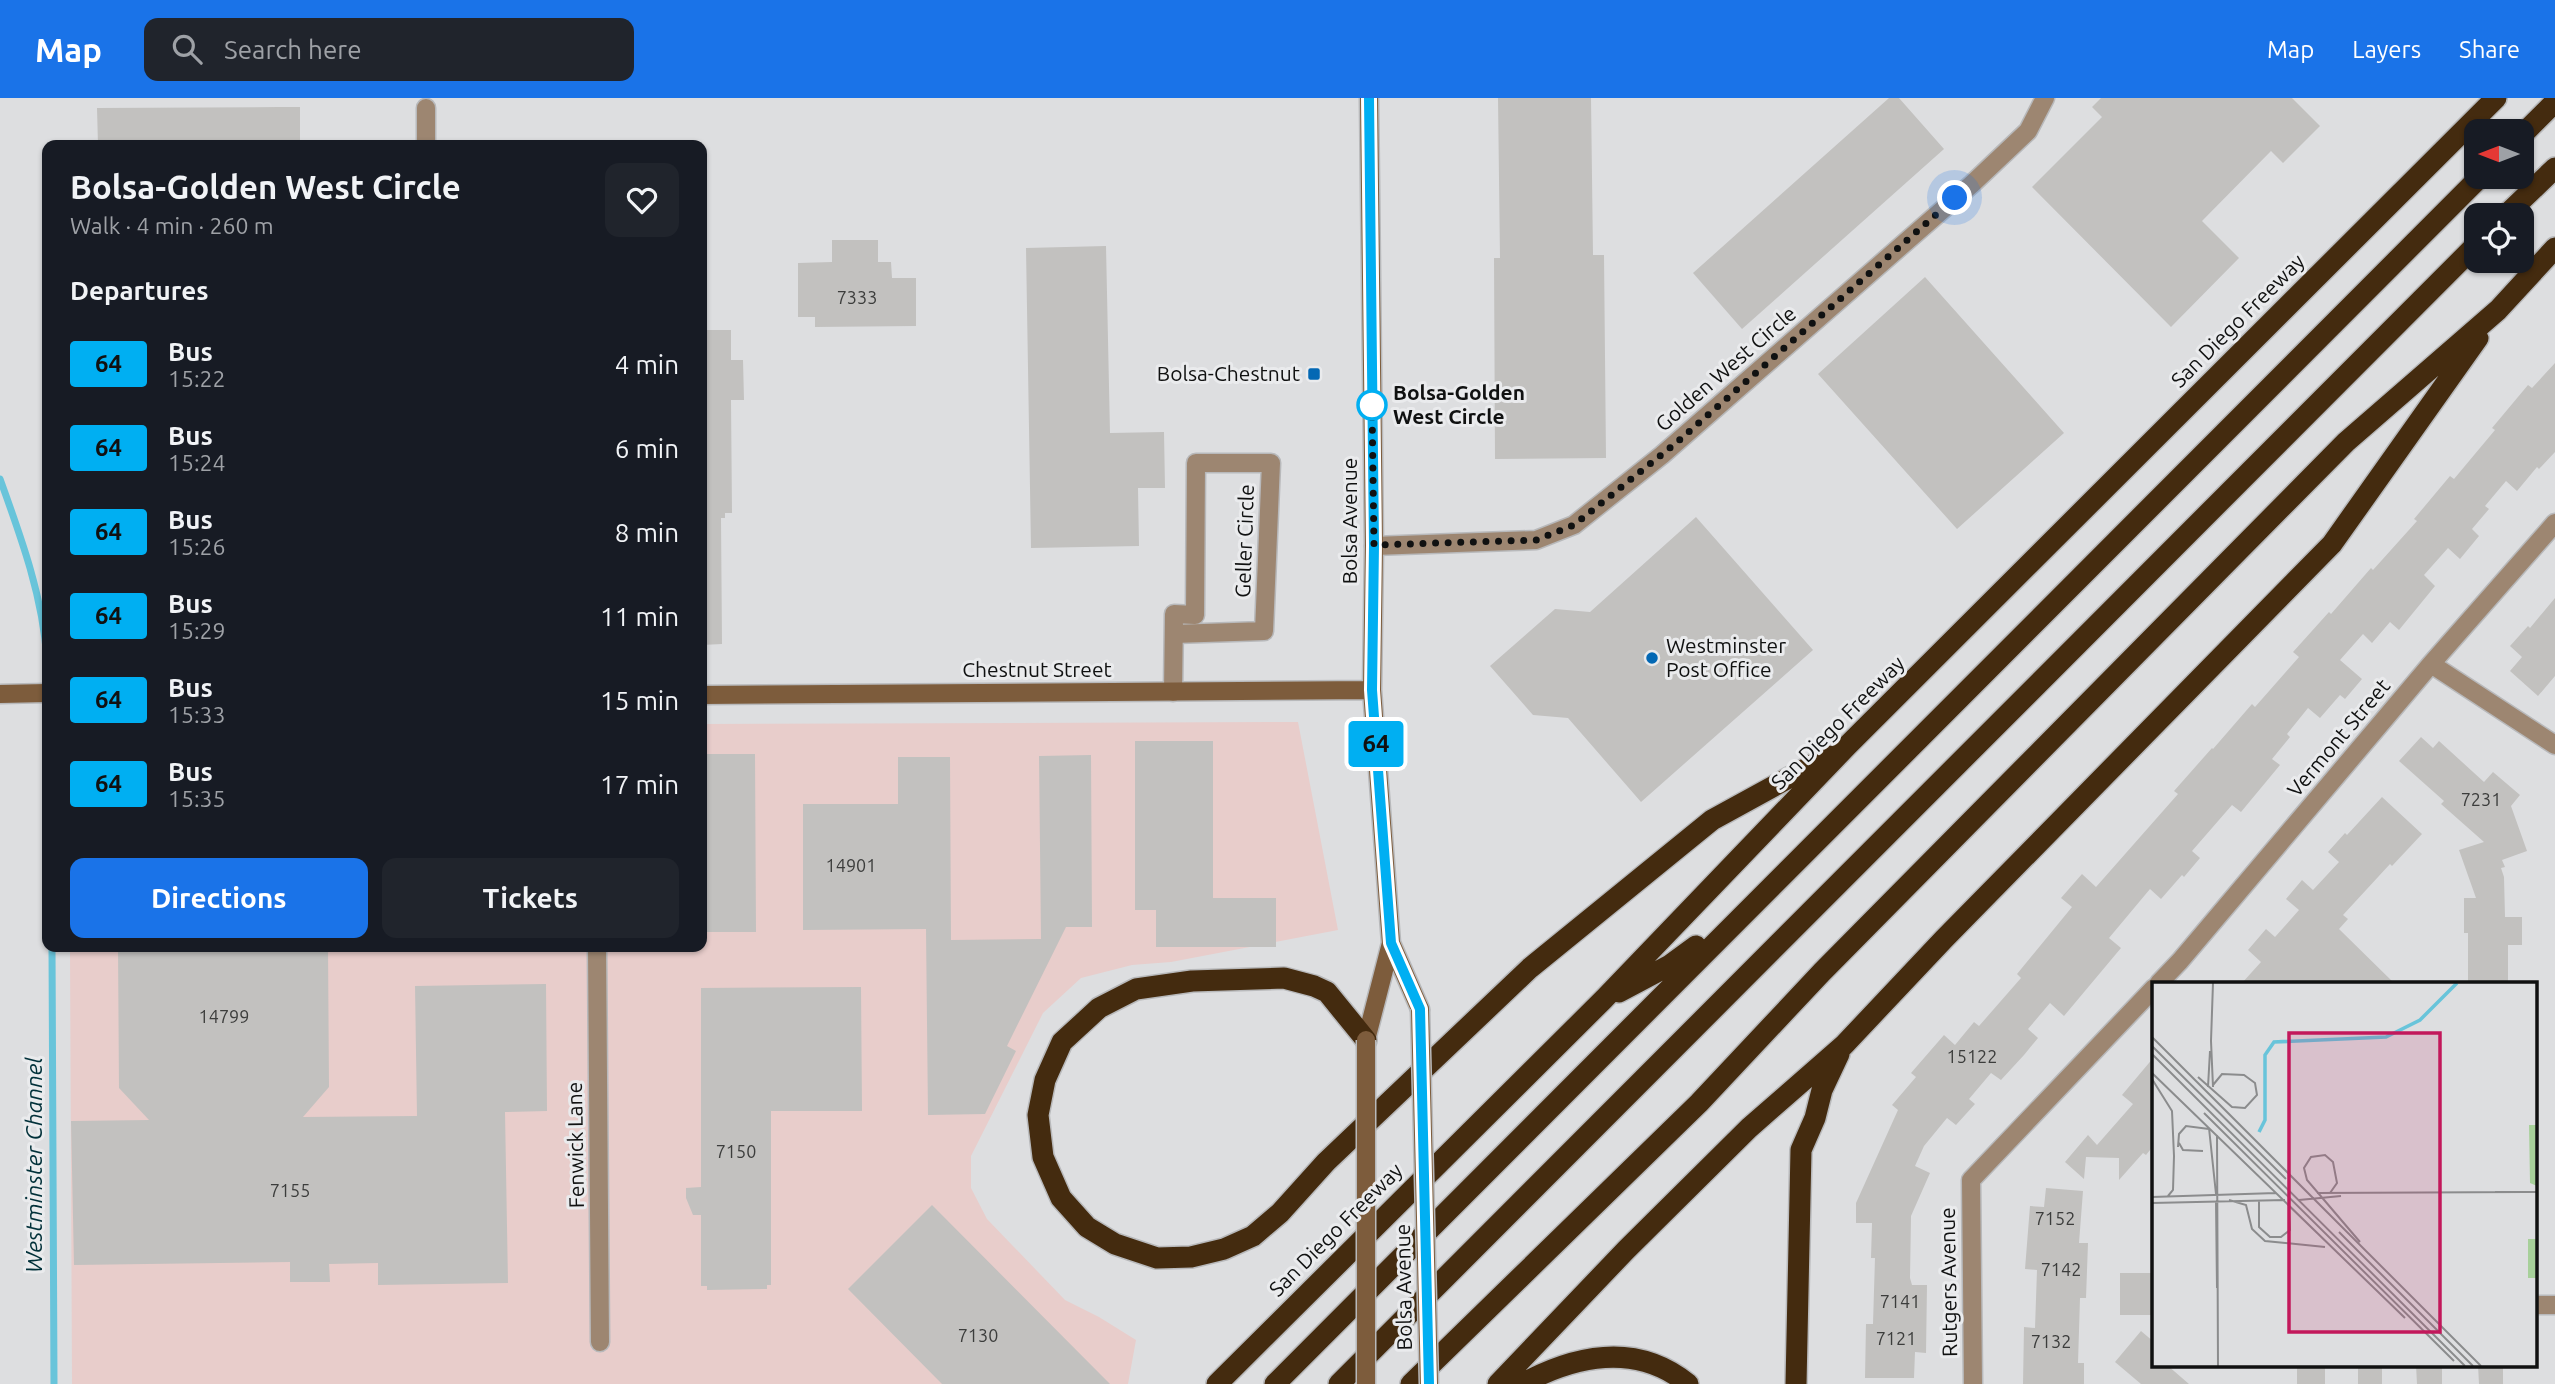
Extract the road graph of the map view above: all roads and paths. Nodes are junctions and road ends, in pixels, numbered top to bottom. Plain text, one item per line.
1 (1369, 98) edge
2 (2045, 98) edge
3 (2496, 98) edge
4 (2555, 102) edge
5 (426, 108) dead end
6 (2534, 123) edge
7 (426, 140) edge
8 (2555, 168) edge
9 (2468, 189) edge
10 (2519, 203) edge
11 (2555, 248) edge
12 (2464, 257) edge
13 (2498, 310) junction
14 (2555, 523) edge
15 (1374, 545) junction
16 (1174, 634) junction
17 (2431, 664) junction
18 (1372, 690) junction
19 (1173, 692) junction
20 (42, 693) edge
21 (0, 694) edge
22 (707, 695) edge
23 (2555, 746) edge
24 (1847, 747) junction
25 (1762, 897) junction
26 (1391, 943) junction
27 (597, 952) edge
28 (2170, 980) edge
29 (2152, 990) edge
30 (1604, 999) junction
31 (1366, 1040) junction
32 (1844, 1045) junction
33 (600, 1342) dead end
34 (1217, 1384) edge
35 (1275, 1384) edge
36 (1339, 1384) edge
37 (1366, 1384) edge
38 (1411, 1384) edge
39 (1429, 1384) edge
40 (1499, 1384) edge
41 (1521, 1384) edge
42 (1688, 1384) edge
43 (1796, 1384) edge
44 (1973, 1384) edge

1 - 15 main road, Bolsa Avenue
2 - 15 street, Golden West Circle
3 - 24 highway, San Diego Freeway
4 - 6 highway
5 - 7 street
8 - 10 highway
9 - 25 highway
11 - 13 highway
12 - 36 highway
13 - 32 highway
13 - 38 highway
14 - 17 street, Vermont Street
15 - 18 main road, Bolsa Avenue
16 - 16 street, Geller Circle
16 - 19 street
17 - 23 street
17 - 28 street, Vermont Street
18 - 19 main road, Chestnut Street
18 - 26 main road, Bolsa Avenue
19 - 22 main road, Chestnut Street
20 - 21 main road
24 - 30 highway, San Diego Freeway
24 - 31 highway
25 - 30 highway
25 - 35 highway
26 - 31 main road, Bolsa Avenue
26 - 39 main road, Bolsa Avenue, bridge
27 - 33 street, Fenwick Lane
29 - 44 street, Rutgers Avenue
30 - 34 highway, San Diego Freeway
31 - 37 main road, Bolsa Avenue, bridge
32 - 40 highway
32 - 43 highway
41 - 42 highway

